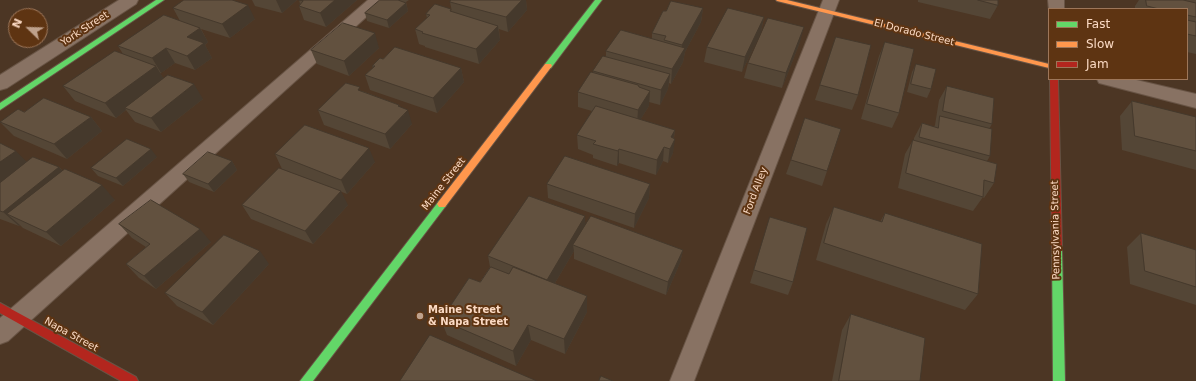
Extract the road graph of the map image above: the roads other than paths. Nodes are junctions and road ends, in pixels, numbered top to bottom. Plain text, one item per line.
1 (130, 0) edge
2 (161, 0) edge
3 (377, 0) edge
4 (599, 0) edge
5 (779, 0) edge
6 (829, 6) edge
7 (1048, 66) edge
8 (1054, 80) edge
9 (1110, 80) edge
10 (0, 84) edge
11 (1196, 101) edge
12 (0, 107) edge
13 (0, 308) edge
14 (18, 318) junction
15 (0, 334) edge
16 (132, 381) edge
17 (306, 381) edge
18 (682, 381) edge
19 (1059, 381) edge

1 - 10 street, York Street
2 - 12 street
3 - 14 lane
4 - 17 street, Maine Street
5 - 6 street, El Dorado Street
6 - 7 street, El Dorado Street
6 - 18 lane, Ford Alley
8 - 19 street, Pennsylvania Street
9 - 11 street
13 - 14 street, Napa Street
14 - 15 lane
14 - 16 street, Napa Street

